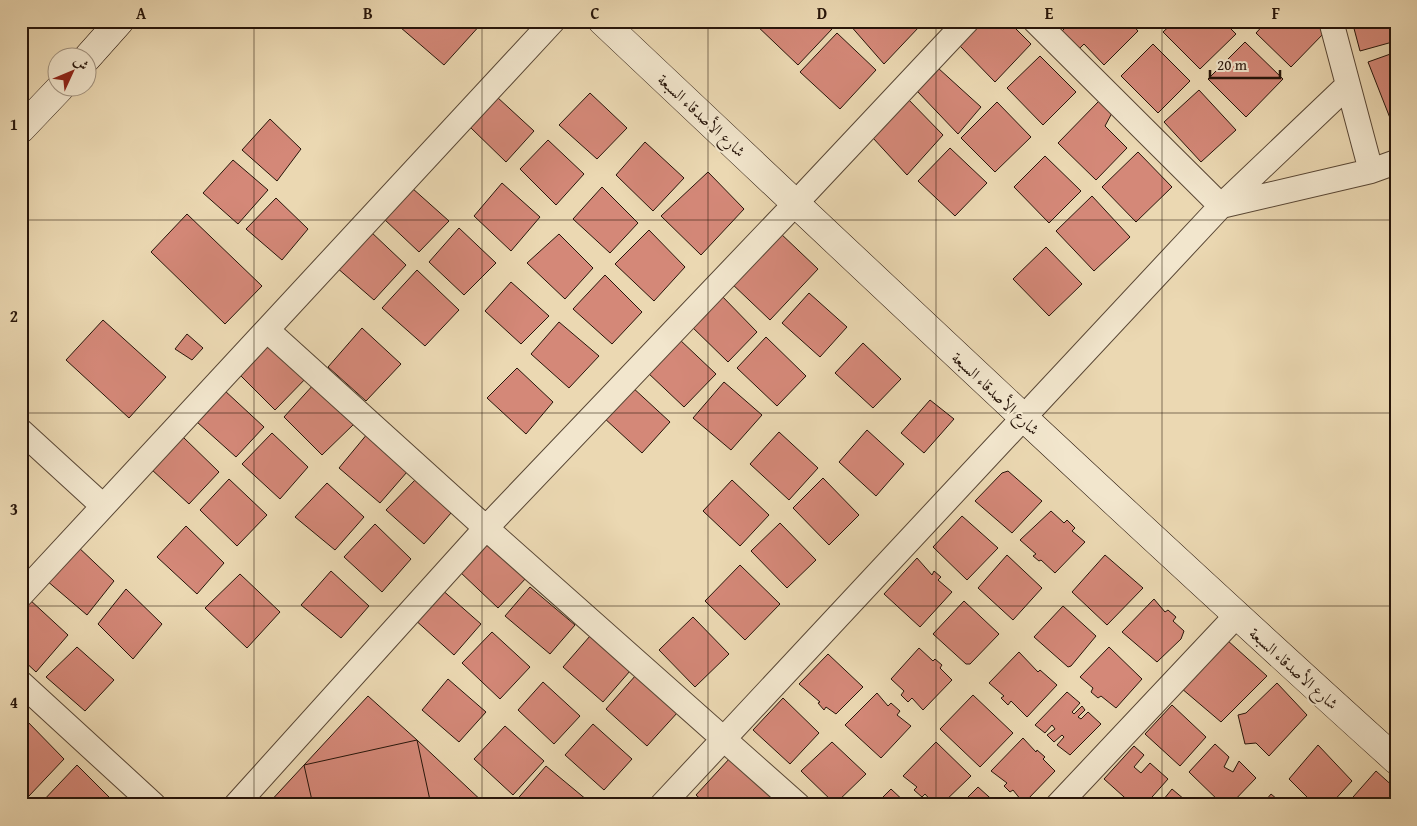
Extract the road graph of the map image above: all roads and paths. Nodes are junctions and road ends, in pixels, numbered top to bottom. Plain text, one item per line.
1 (120, 21) edge
2 (553, 21) edge
3 (602, 21) edge
4 (967, 21) edge
5 (1035, 21) edge
6 (1331, 21) edge
7 (96, 48) edge
8 (1348, 85) junction
9 (50, 98) edge
10 (21, 129) edge
11 (1396, 162) edge
12 (1371, 171) junction
13 (795, 204) junction
14 (1222, 206) junction
15 (267, 330) junction
16 (1023, 418) junction
17 (21, 431) edge
18 (103, 506) junction
19 (486, 528) junction
20 (21, 595) edge
21 (1236, 616) junction
22 (21, 682) edge
23 (724, 738) junction
24 (1396, 760) edge
25 (154, 805) edge
26 (236, 805) edge
27 (662, 805) edge
28 (798, 805) edge
29 (1058, 805) edge

1 - 7 street
2 - 15 street
3 - 13 street, شارع الأصدقاء السبعة
4 - 13 street
5 - 14 street
6 - 8 street
8 - 12 street
8 - 14 street
9 - 10 street
11 - 12 street
12 - 14 street
13 - 16 street, شارع الأصدقاء السبعة
13 - 19 street
14 - 16 street
15 - 18 street
15 - 19 street
16 - 21 street, شارع الأصدقاء السبعة
16 - 23 street
17 - 18 street
18 - 20 street
19 - 23 street
19 - 26 street
21 - 24 street, شارع الأصدقاء السبعة
21 - 29 street
22 - 25 street
23 - 27 street
23 - 28 street

